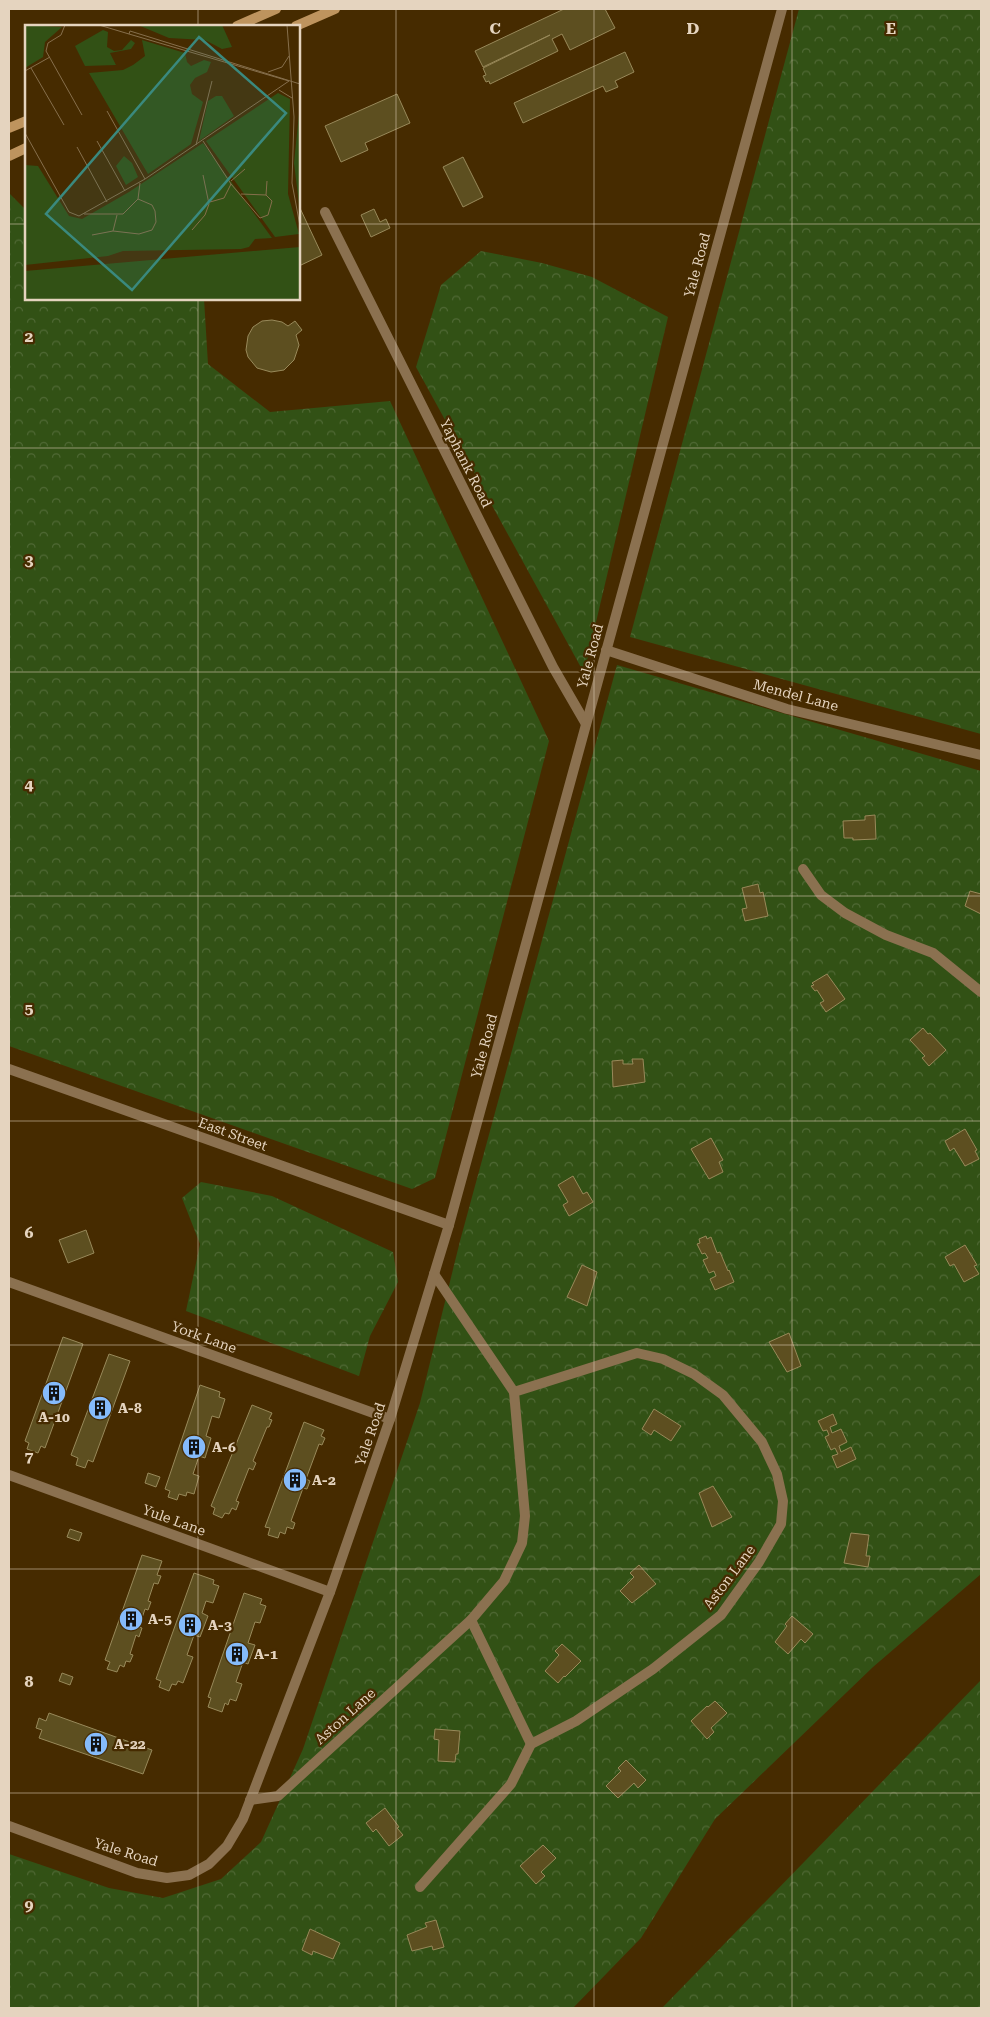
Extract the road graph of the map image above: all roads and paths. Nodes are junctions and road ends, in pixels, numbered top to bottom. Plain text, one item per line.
1 (276, 9) edge
2 (335, 9) edge
3 (782, 9) edge
4 (239, 25) edge
5 (298, 25) edge
6 (25, 121) edge
7 (9, 128) edge
8 (25, 148) edge
9 (9, 156) edge
10 (325, 212) dead end
11 (606, 650) junction
12 (586, 724) junction
13 (981, 755) edge
14 (803, 869) dead end
15 (981, 992) edge
16 (9, 1069) edge
17 (449, 1225) junction
18 (434, 1274) junction
19 (9, 1282) edge
20 (514, 1392) junction
21 (390, 1419) junction
22 (9, 1475) edge
23 (330, 1592) junction
24 (471, 1620) junction
25 (531, 1744) junction
26 (250, 1800) junction
27 (9, 1826) edge
28 (420, 1887) dead end

1 - 4 street
2 - 5 street
3 - 11 street, Yale Road
6 - 7 street
8 - 9 street
10 - 12 street, Yaphank Road
11 - 12 street, Yale Road
11 - 13 street, Mendel Lane
12 - 17 street, Yale Road
14 - 15 street
16 - 17 street, East Street
17 - 18 street, Yale Road
18 - 20 street, Aston Lane
18 - 21 street, Yale Road
19 - 21 street, York Lane
20 - 24 street, Aston Lane
20 - 25 street, Aston Lane
21 - 23 street, Yale Road
22 - 23 street, Yule Lane
23 - 26 street, Yale Road
24 - 25 street
24 - 26 street, Aston Lane
25 - 28 street
26 - 27 street, Yale Road

